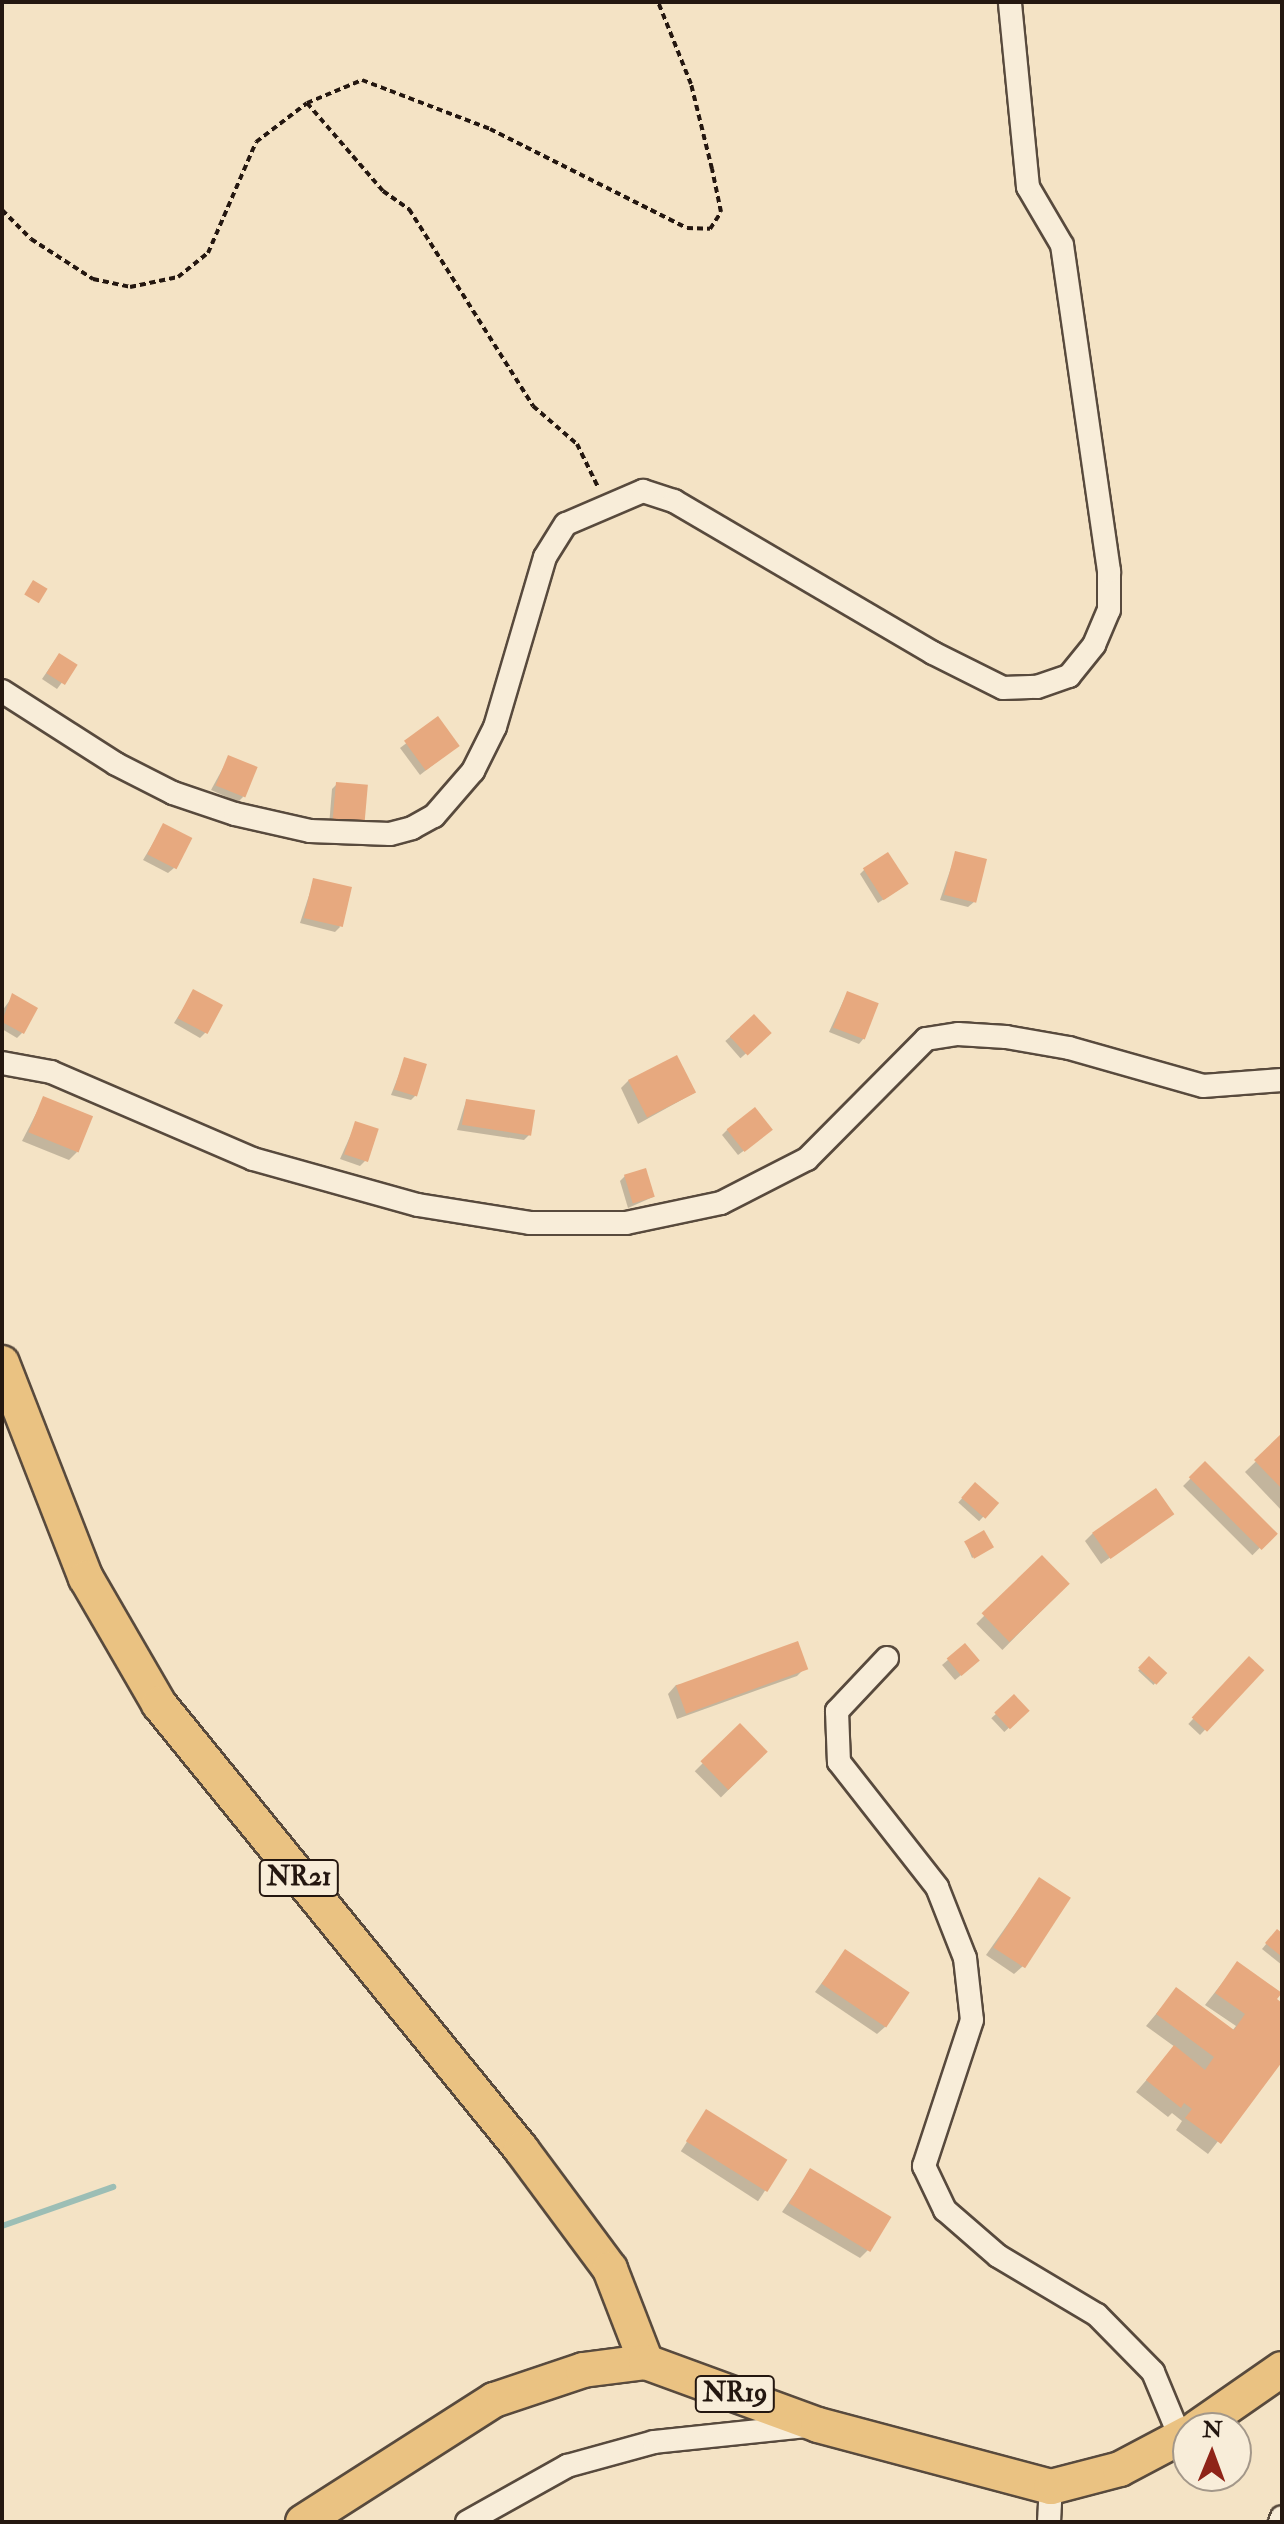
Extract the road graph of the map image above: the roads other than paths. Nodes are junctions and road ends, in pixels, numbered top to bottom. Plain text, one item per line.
1 (1010, 2) edge
2 (2, 691) edge
3 (2, 1063) edge
4 (1282, 1080) edge
5 (2, 1363) edge
6 (887, 1658) dead end
7 (646, 2362) junction
8 (1282, 2369) edge
9 (1176, 2412) edge
10 (1219, 2412) edge
11 (818, 2425) junction
12 (1172, 2441) edge
13 (1051, 2487) junction
14 (303, 2522) edge
15 (467, 2522) edge
16 (1049, 2522) edge

1 - 2 street
3 - 4 street
5 - 7 main road, NR21
6 - 9 street
7 - 11 main road, NR19
7 - 14 main road, NR19
8 - 10 main road, NR19
11 - 13 main road, NR19
11 - 15 street
12 - 13 main road, NR19
13 - 16 street

